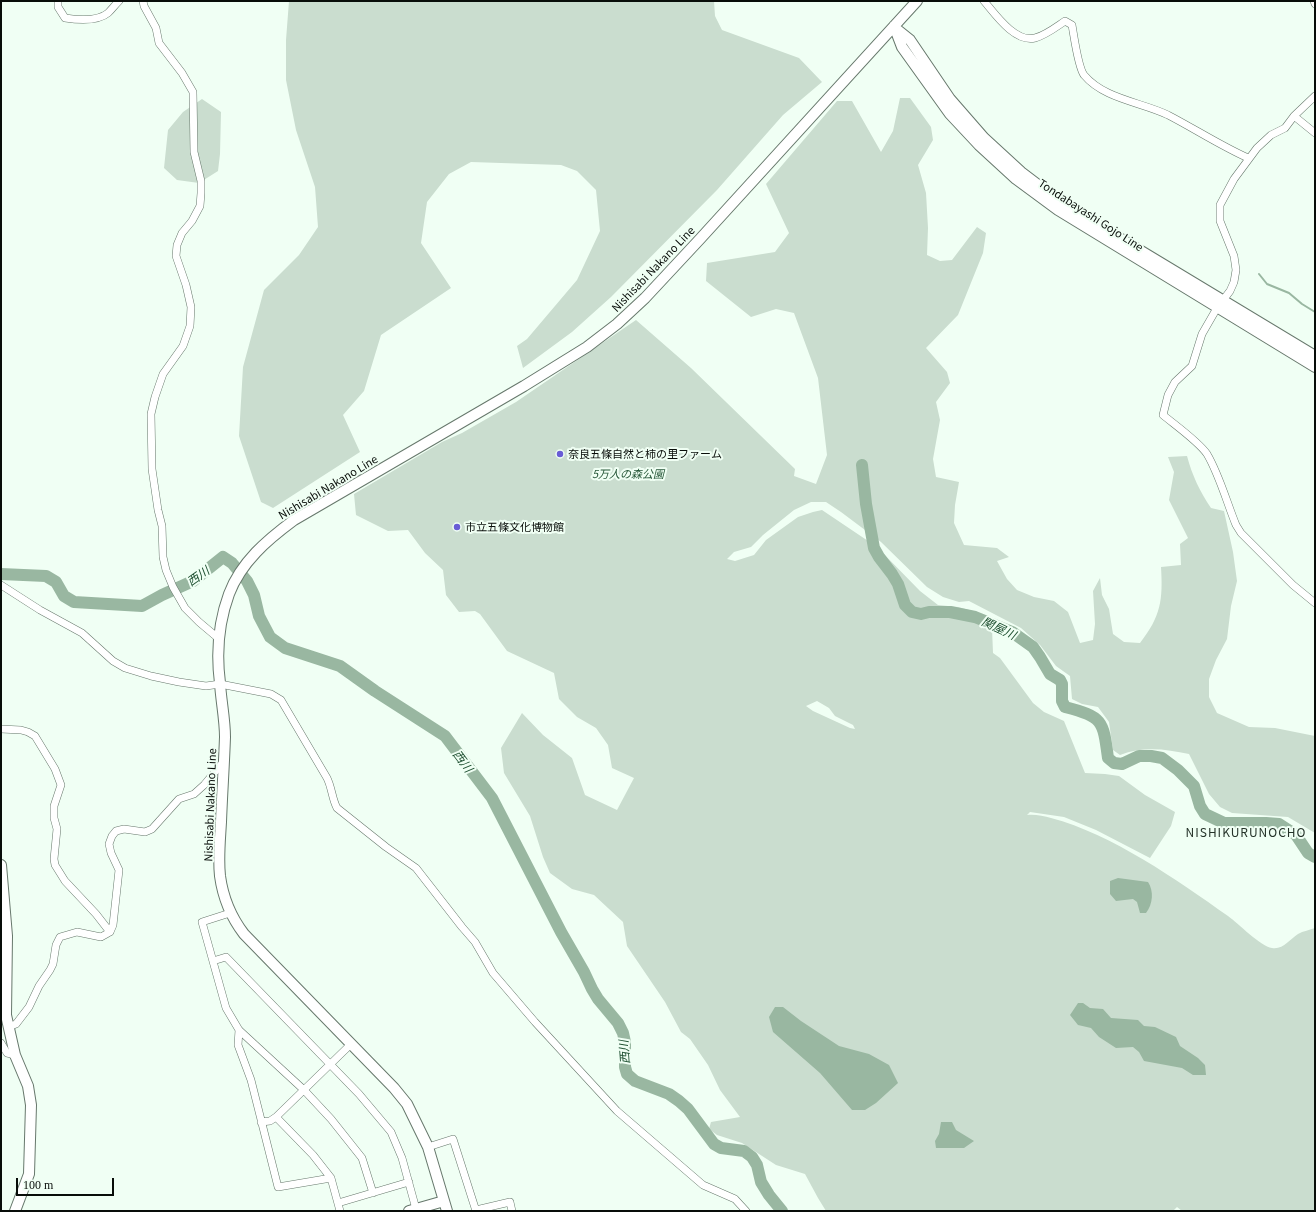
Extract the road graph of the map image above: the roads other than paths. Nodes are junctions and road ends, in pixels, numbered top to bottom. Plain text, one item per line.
1 (58, 1) edge
2 (119, 1) edge
3 (143, 1) edge
4 (917, 1) edge
5 (984, 1) edge
6 (1314, 1) edge
7 (1315, 4) edge
8 (894, 26) junction
9 (1315, 96) edge
10 (1294, 116) junction
11 (1315, 133) edge
12 (1248, 158) junction
13 (1220, 304) junction
14 (1315, 356) edge
15 (1315, 367) edge
16 (1, 585) edge
17 (1315, 603) edge
18 (218, 638) junction
19 (220, 684) junction
20 (1, 729) edge
21 (224, 761) junction
22 (1, 865) edge
23 (230, 913) junction
24 (110, 932) junction
25 (213, 961) junction
26 (8, 1027) junction
27 (239, 1030) junction
28 (1, 1043) edge
29 (350, 1045) junction
30 (15, 1055) junction
31 (330, 1065) junction
32 (304, 1090) junction
33 (276, 1117) junction
34 (261, 1122) junction
35 (428, 1147) junction
36 (331, 1178) junction
37 (409, 1182) junction
38 (373, 1193) junction
39 (338, 1203) junction
40 (446, 1206) edge
41 (413, 1210) edge
42 (476, 1210) edge
43 (15, 1211) edge
44 (340, 1211) edge
45 (512, 1211) edge
46 (746, 1211) edge

1 - 2 street
3 - 18 street
4 - 8 main road, Nishisabi Nakano Line
5 - 12 street
6 - 7 street
8 - 13 main road, Tondabayashi Gojo Line
8 - 18 main road, Nishisabi Nakano Line
9 - 10 street
10 - 11 street
10 - 12 street
12 - 13 street
13 - 14 main road, Tondabayashi Gojo Line
13 - 15 main road, Tondabayashi Gojo Line
13 - 17 street
16 - 19 street
18 - 19 main road, Nishisabi Nakano Line
19 - 21 main road, Nishisabi Nakano Line
19 - 46 street
20 - 24 street
21 - 23 main road, Nishisabi Nakano Line
21 - 24 street
22 - 26 main road
23 - 25 street
23 - 29 main road, Nishisabi Nakano Line
24 - 26 street
25 - 27 street
25 - 31 street
26 - 30 main road
27 - 32 street
27 - 34 street
28 - 30 street
29 - 31 street
29 - 35 main road, Nishisabi Nakano Line
30 - 43 main road
31 - 32 street
31 - 37 street
32 - 33 street
32 - 38 street
33 - 34 street
33 - 36 street
34 - 36 street
35 - 40 main road, Nishisabi Nakano Line
35 - 42 street
36 - 39 street
37 - 38 street
37 - 41 street
38 - 39 street
39 - 44 street
40 - 41 main road
42 - 45 street

